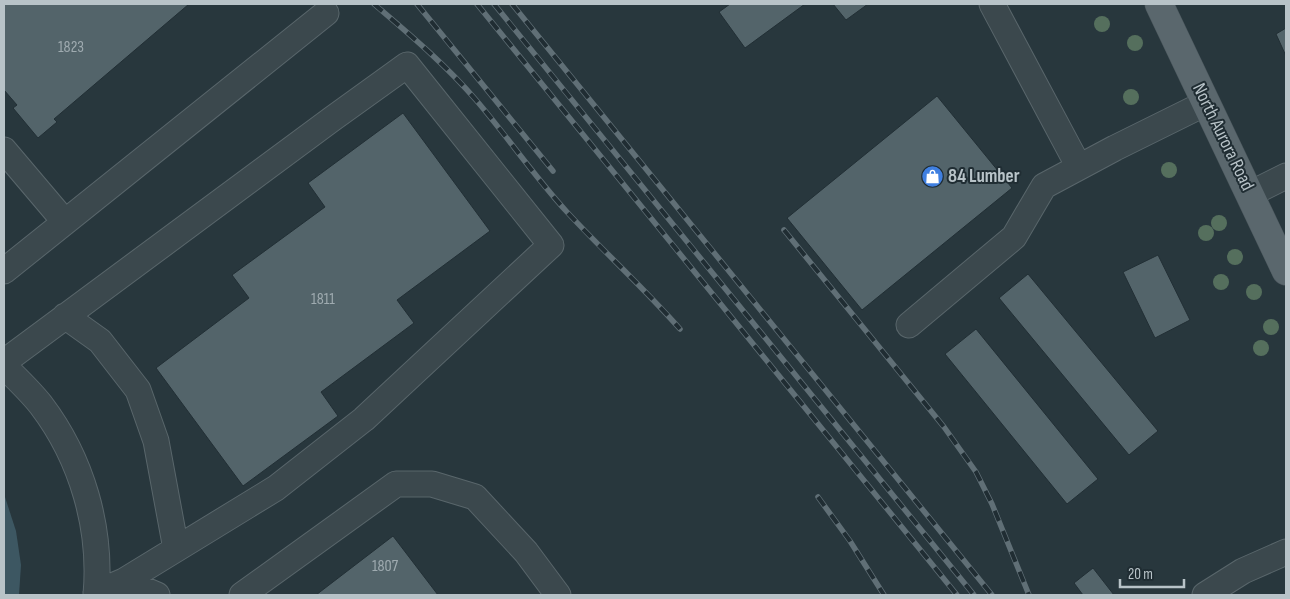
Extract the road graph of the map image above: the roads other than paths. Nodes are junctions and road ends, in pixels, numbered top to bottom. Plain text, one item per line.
1 (992, 4) edge
2 (1159, 4) edge
3 (326, 13) dead end
4 (1206, 103) junction
5 (4, 150) edge
6 (1079, 167) junction
7 (12, 176) edge
8 (1286, 176) edge
9 (1250, 194) junction
10 (65, 222) junction
11 (4, 271) edge
12 (1286, 271) edge
13 (65, 316) junction
14 (909, 325) dead end
15 (4, 362) edge
16 (4, 366) edge
17 (176, 549) junction
18 (1286, 552) edge
19 (124, 581) junction
20 (96, 594) edge
21 (157, 595) edge
22 (242, 595) edge
23 (558, 595) edge
24 (1205, 595) edge

1 - 6 street
2 - 4 main road, North Aurora Road
3 - 10 street
4 - 6 street
4 - 9 main road, North Aurora Road
5 - 7 street
6 - 14 street
7 - 10 street
8 - 9 street
9 - 12 main road, North Aurora Road
10 - 11 street
13 - 15 street
13 - 17 street
13 - 17 street
16 - 20 street
17 - 19 street
18 - 24 street
19 - 20 street
19 - 21 street
22 - 23 street

